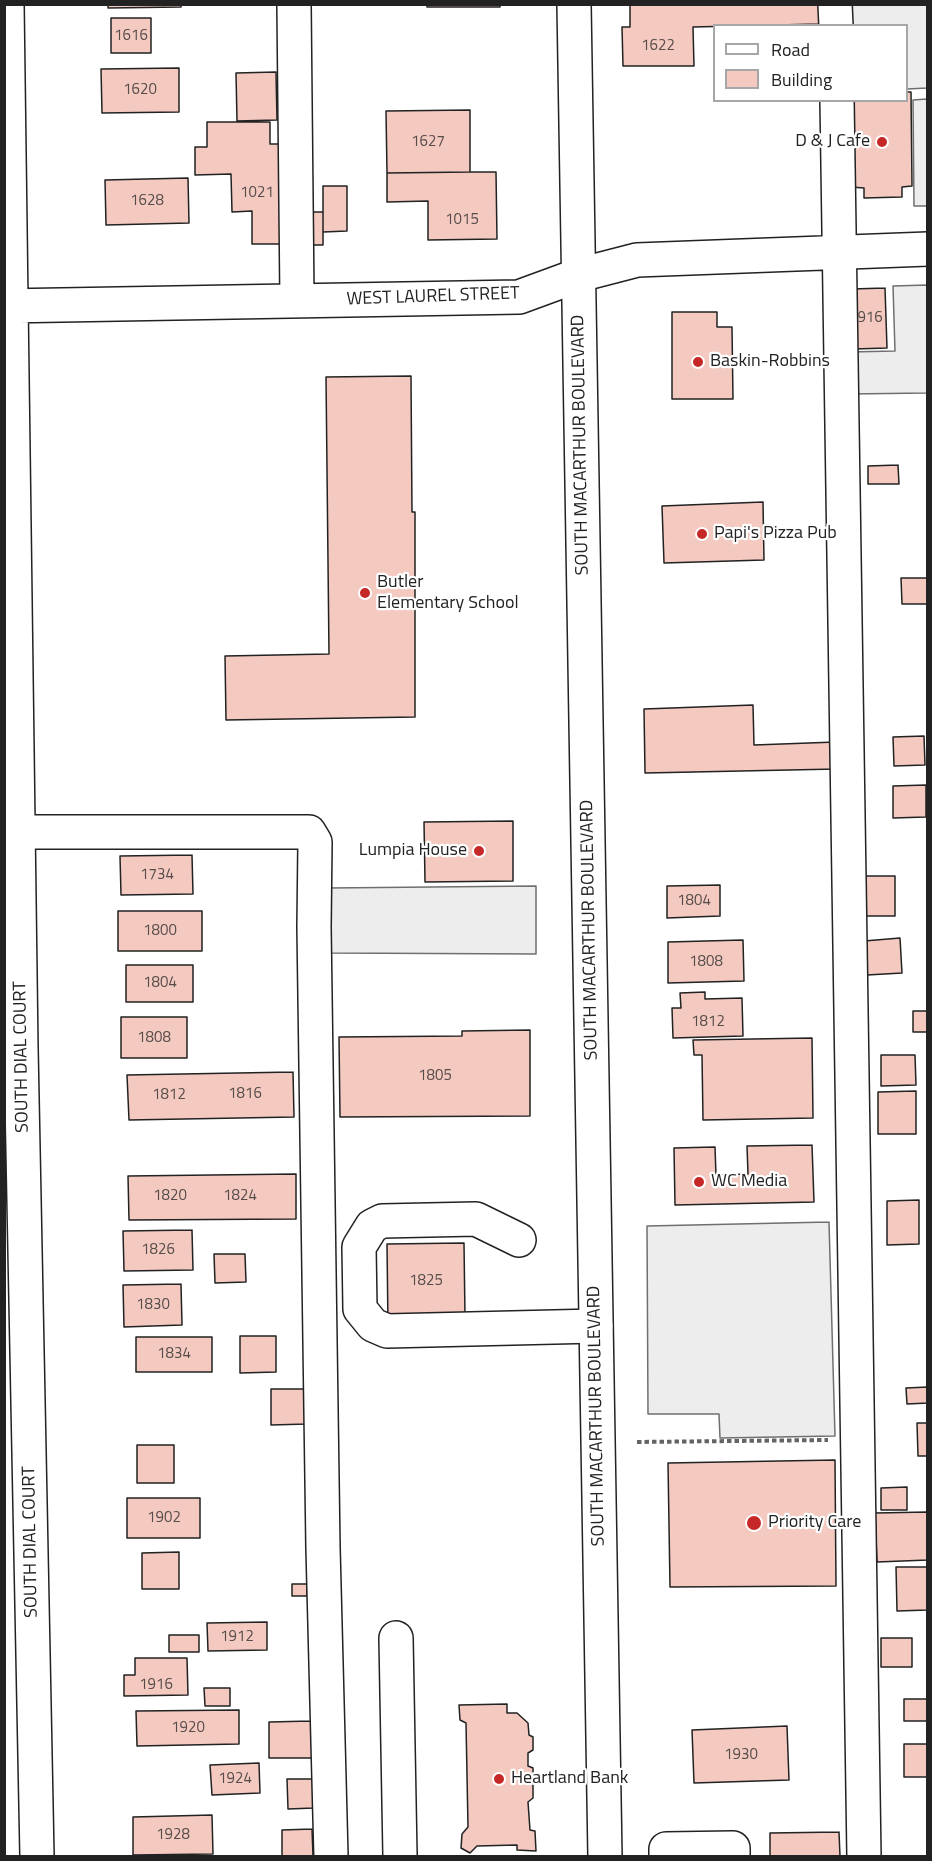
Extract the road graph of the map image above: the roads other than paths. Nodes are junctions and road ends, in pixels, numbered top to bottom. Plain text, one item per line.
1 (7, 4) edge
2 (294, 4) edge
3 (574, 4) edge
4 (836, 4) edge
5 (836, 24) edge
6 (837, 102) edge
7 (927, 249) edge
8 (840, 252) junction
9 (579, 275) junction
10 (297, 300) junction
11 (8, 306) edge
12 (19, 832) junction
13 (519, 1240) dead end
14 (596, 1326) junction
15 (396, 1638) dead end
16 (37, 1857) edge
17 (330, 1857) edge
18 (400, 1857) edge
19 (605, 1857) edge
20 (666, 1857) edge
21 (733, 1857) edge
22 (864, 1857) edge

1 - 11 street, SOUTH DIAL COURT
2 - 10 street
3 - 9 street, SOUTH MACARTHUR BOULEVARD
4 - 5 street
6 - 8 street
7 - 8 street, WEST LAUREL STREET
8 - 9 street, WEST LAUREL STREET
8 - 22 street
9 - 10 street, WEST LAUREL STREET
9 - 14 street, SOUTH MACARTHUR BOULEVARD
10 - 11 street, WEST LAUREL STREET
11 - 12 street, SOUTH DIAL COURT
12 - 16 street, SOUTH DIAL COURT
12 - 17 street
13 - 14 street
14 - 19 street, SOUTH MACARTHUR BOULEVARD
15 - 18 street
20 - 21 street

